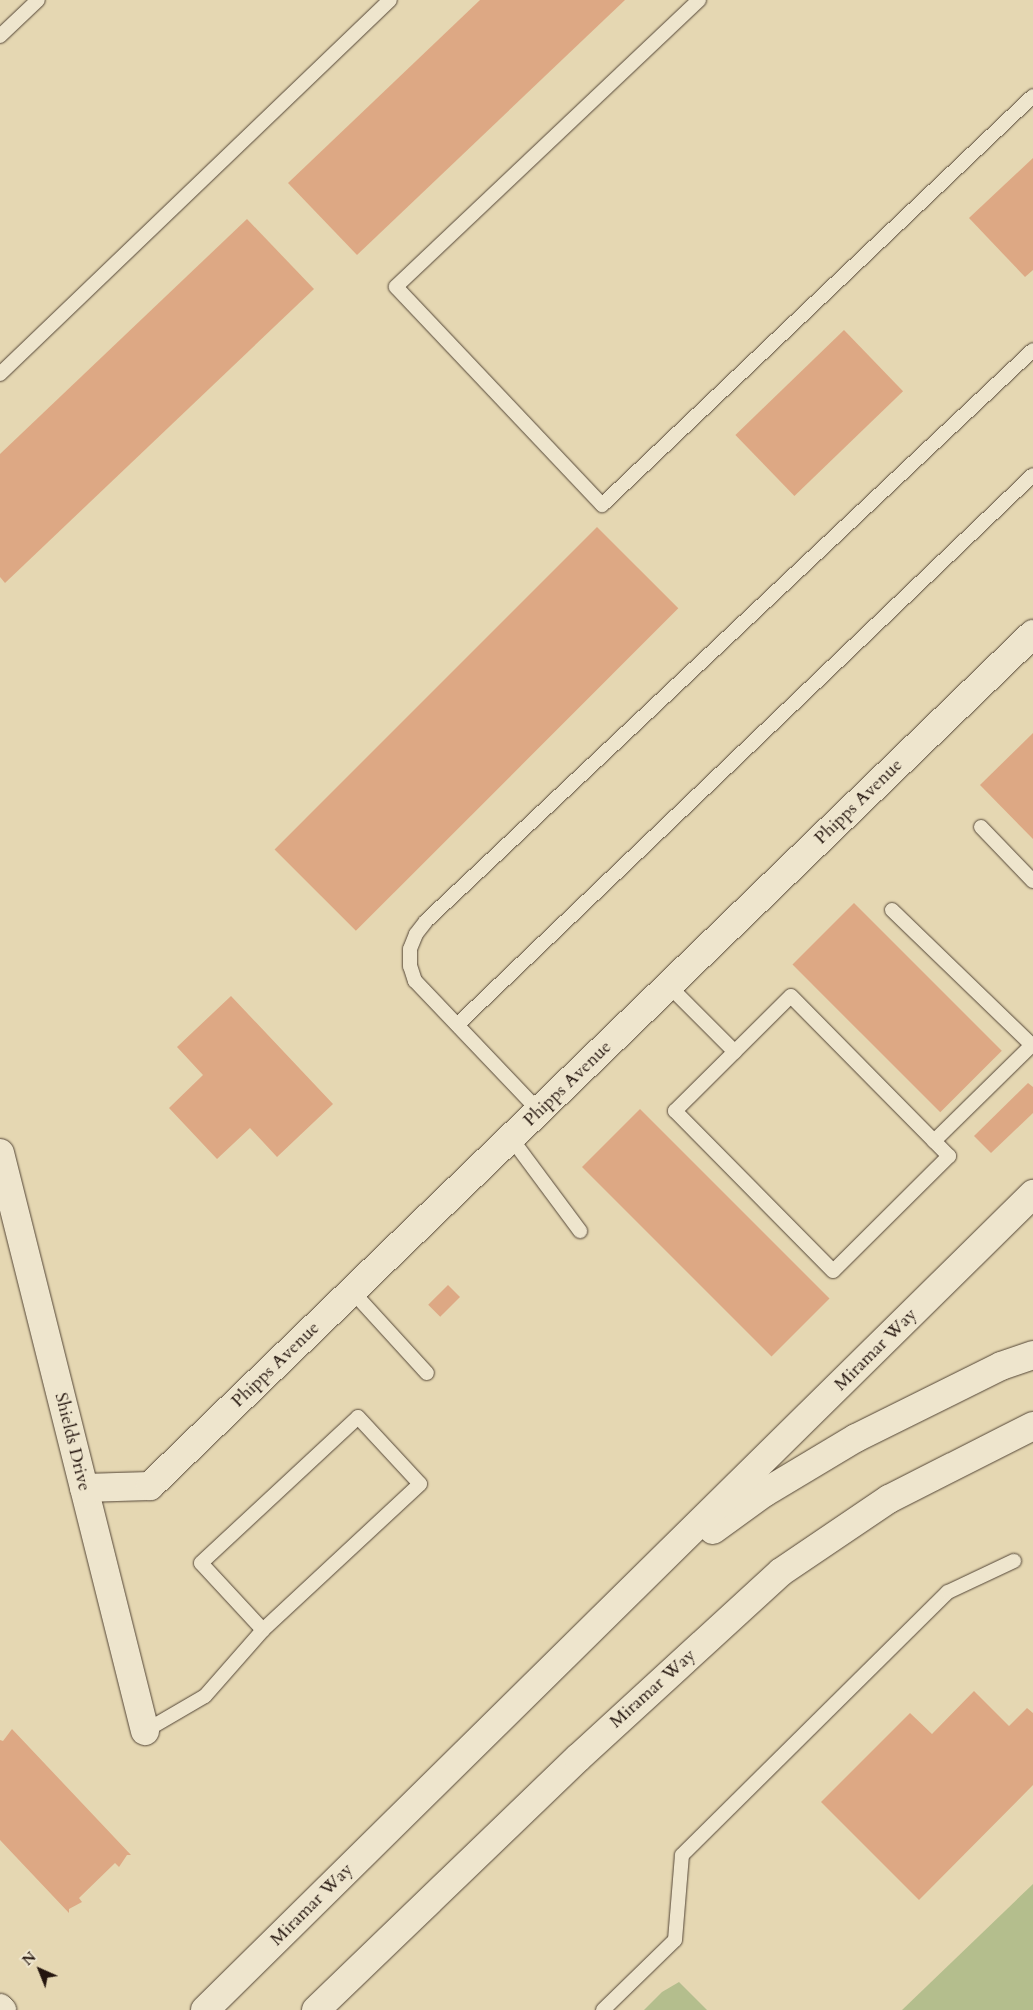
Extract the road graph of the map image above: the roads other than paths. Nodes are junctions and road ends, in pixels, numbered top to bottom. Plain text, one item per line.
1 (38, 0) edge
2 (390, 0) edge
3 (699, 0) edge
4 (0, 36) edge
5 (1033, 96) edge
6 (1033, 350) edge
7 (0, 374) edge
8 (1033, 475) edge
9 (1033, 634) edge
10 (981, 827) dead end
11 (1033, 881) edge
12 (892, 910) dead end
13 (669, 986) junction
14 (457, 1025) junction
15 (1032, 1045) edge
16 (735, 1052) junction
17 (539, 1111) junction
18 (511, 1138) junction
19 (934, 1141) junction
20 (0, 1153) edge
21 (1033, 1194) edge
22 (580, 1231) dead end
23 (352, 1291) junction
24 (1033, 1355) edge
25 (427, 1373) dead end
26 (1033, 1426) edge
27 (84, 1488) junction
28 (1014, 1561) dead end
29 (263, 1630) junction
30 (548, 1673) junction
31 (145, 1730) joint
32 (205, 2010) edge
33 (316, 2010) edge
34 (603, 2010) edge

1 - 4 lane
2 - 7 lane
3 - 5 lane
6 - 14 lane
8 - 14 lane
9 - 13 street, Phipps Avenue
10 - 11 lane
12 - 15 lane
13 - 16 lane
13 - 17 street, Phipps Avenue
14 - 17 lane
15 - 19 lane
16 - 19 lane
16 - 19 lane
17 - 18 street, Phipps Avenue
18 - 22 lane
18 - 23 street, Phipps Avenue
20 - 27 street, Shields Drive
21 - 30 street, Miramar Way
23 - 25 lane
23 - 27 street, Phipps Avenue
24 - 30 street, Miramar Way
26 - 33 street, Miramar Way
27 - 31 street, Shields Drive
28 - 34 lane
29 - 29 lane
29 - 31 lane
30 - 32 street, Miramar Way

